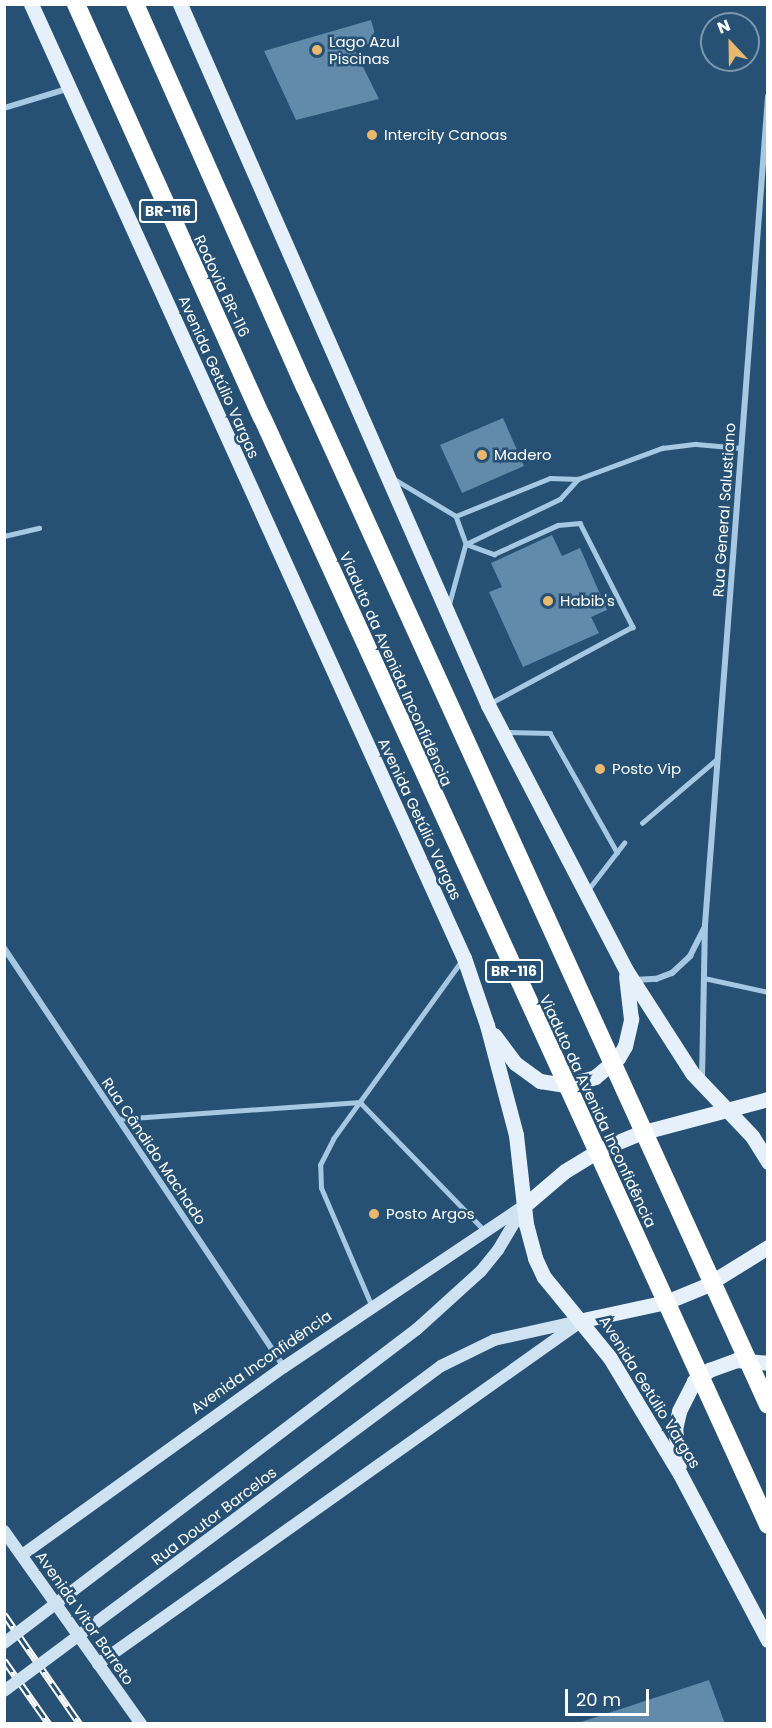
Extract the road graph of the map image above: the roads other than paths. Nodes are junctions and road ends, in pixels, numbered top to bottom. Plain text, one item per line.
1 (31, 4) edge
2 (76, 4) edge
3 (135, 4) edge
4 (142, 4) edge
5 (180, 4) edge
6 (156, 52) junction
7 (67, 89) junction
8 (768, 96) edge
9 (4, 108) edge
10 (262, 417) joint
11 (741, 447) junction
12 (386, 475) junction
13 (578, 479) junction
14 (456, 516) junction
15 (39, 528) dead end
16 (4, 536) edge
17 (466, 544) junction
18 (447, 614) junction
19 (488, 705) junction
20 (502, 732) junction
21 (718, 759) junction
22 (642, 823) dead end
23 (624, 843) dead end
24 (617, 852) junction
25 (586, 893) junction
26 (705, 925) junction
27 (4, 948) edge
28 (464, 958) junction
29 (628, 975) junction
30 (704, 978) junction
31 (768, 992) edge
32 (487, 1025) junction
33 (702, 1086) junction
34 (768, 1100) edge
35 (360, 1102) junction
36 (728, 1111) junction
37 (118, 1119) junction
38 (768, 1162) edge
39 (525, 1205) junction
40 (486, 1231) junction
41 (768, 1247) edge
42 (372, 1307) junction
43 (583, 1320) junction
44 (417, 1329) joint
45 (768, 1363) edge
46 (284, 1367) junction
47 (768, 1405) edge
48 (680, 1474) junction
49 (768, 1525) edge
50 (4, 1530) edge
51 (22, 1556) junction
52 (768, 1640) edge
53 (4, 1643) edge
54 (98, 1664) junction
55 (4, 1691) edge
56 (141, 1724) edge

1 - 7 main road, Avenida Getúlio Vargas
2 - 10 highway, Rodovia BR-116 / BR-116
3 - 6 highway, BR-116
4 - 6 highway, BR-116
5 - 12 main road
6 - 47 highway, Viaduto da Avenida Inconfidência / BR-116, bridge
7 - 9 street
7 - 28 main road, Avenida Getúlio Vargas
8 - 11 street, Rua General Salustiano
10 - 49 highway, Viaduto da Avenida Inconfidência / BR-116, bridge
11 - 13 lane
11 - 21 street, Rua General Salustiano
12 - 14 lane
12 - 18 main road
13 - 14 lane
13 - 17 lane
14 - 17 lane
15 - 16 lane
17 - 18 lane
17 - 19 lane
18 - 19 main road
19 - 20 main road
20 - 24 lane
20 - 25 main road
21 - 22 lane
21 - 26 street, Rua General Salustiano
23 - 24 lane
24 - 25 lane
25 - 29 main road
26 - 29 street, Rua General Salustiano
26 - 30 street, Rua General Salustiano
27 - 37 street, Rua Cândido Machado
28 - 32 main road, Avenida Getúlio Vargas
28 - 35 lane
29 - 32 main road
29 - 33 main road
30 - 31 lane
30 - 33 street, Rua General Salustiano
32 - 39 main road, Avenida Getúlio Vargas
33 - 36 main road
34 - 36 main road, Avenida Inconfidência
35 - 37 lane
35 - 40 lane
35 - 42 lane
36 - 38 main road
36 - 39 main road, Avenida Inconfidência
37 - 46 street, Rua Cândido Machado
39 - 40 main road, Avenida Inconfidência
39 - 43 main road, Avenida Getúlio Vargas
39 - 44 main road, Avenida Inconfidência
40 - 42 main road, Avenida Inconfidência
41 - 43 main road
42 - 46 main road, Avenida Inconfidência
43 - 48 main road, Avenida Getúlio Vargas
43 - 54 main road
43 - 55 main road, Rua Doutor Barcelos, bridge
44 - 53 main road, Rua Doutor Barcelos, bridge
45 - 48 main road
46 - 51 main road, Avenida Inconfidência
48 - 52 main road, Avenida Getúlio Vargas
50 - 51 main road, Avenida Vitor Barreto
51 - 54 main road, Avenida Vitor Barreto
54 - 56 main road, Avenida Vitor Barreto

